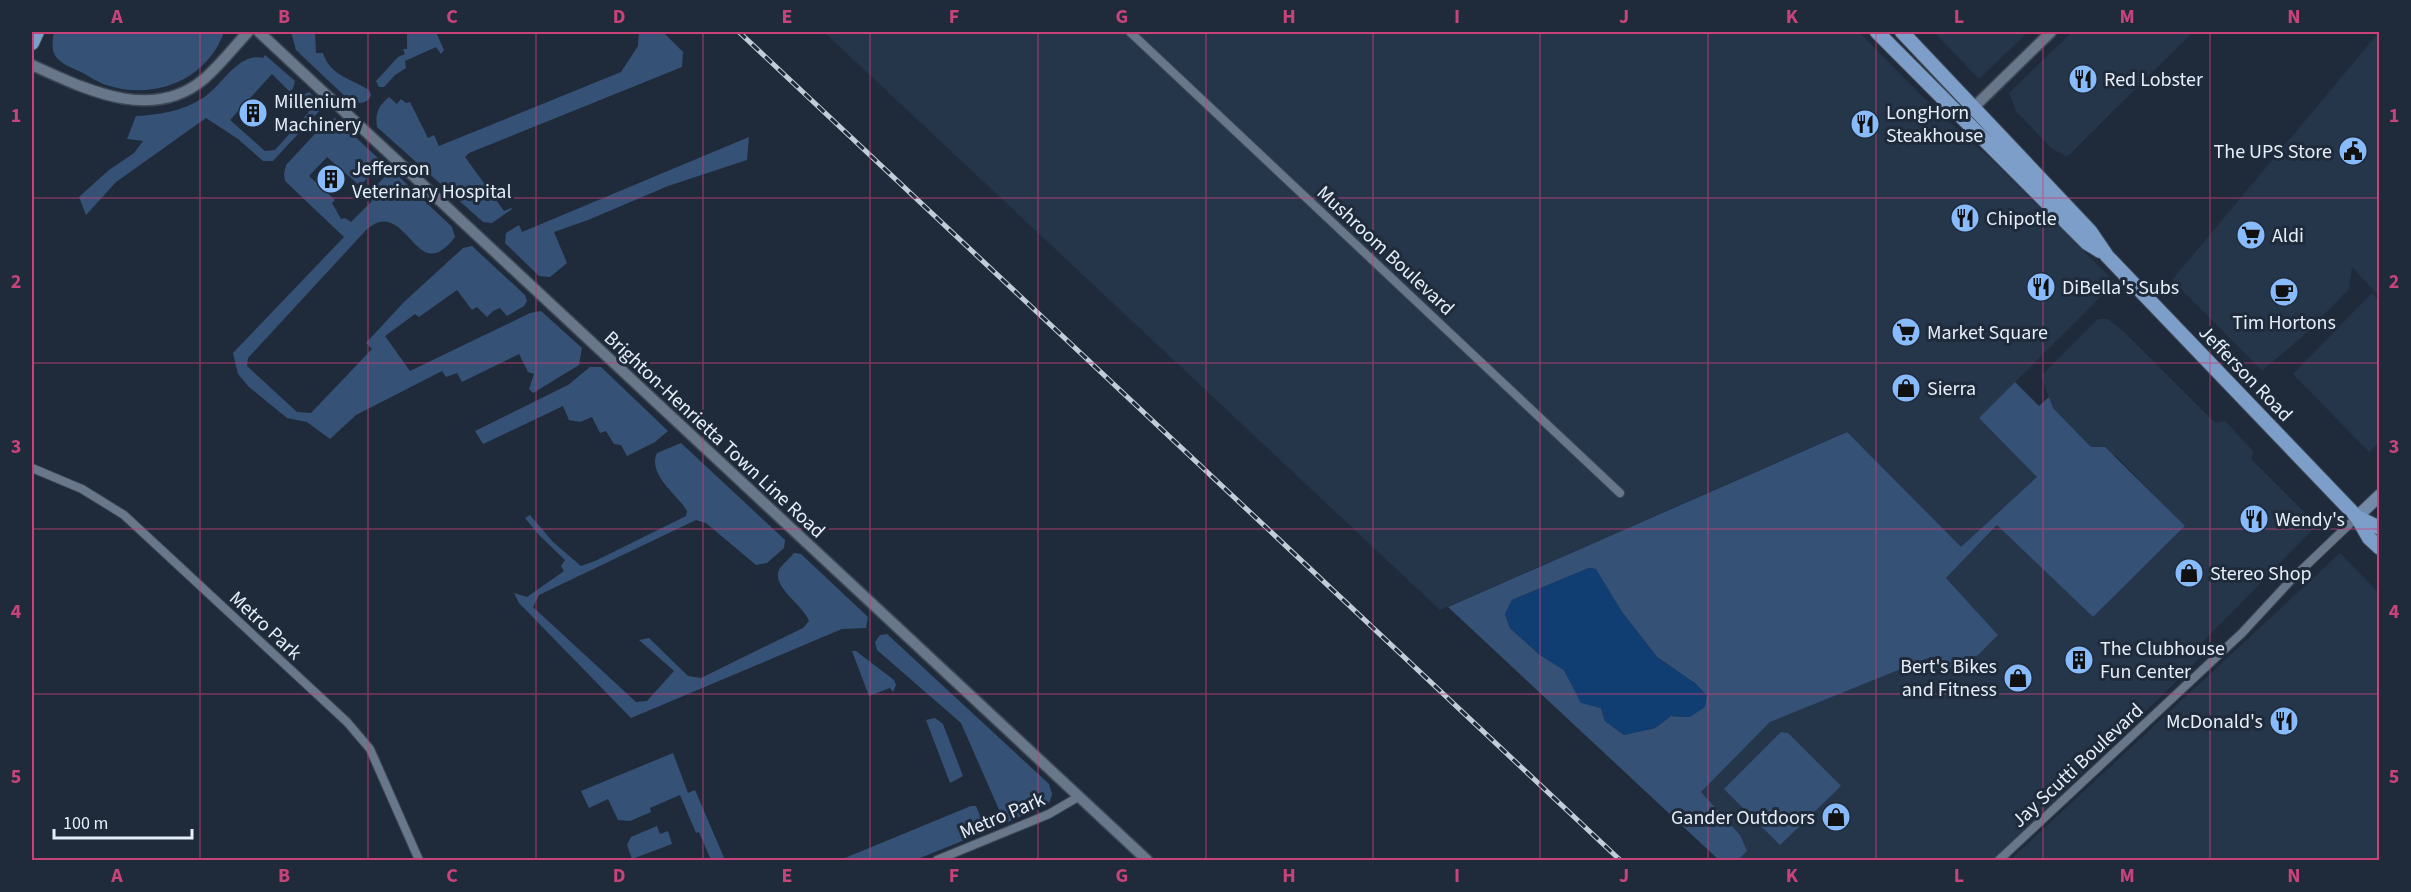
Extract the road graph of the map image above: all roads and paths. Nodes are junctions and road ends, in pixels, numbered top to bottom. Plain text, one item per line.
1 (37, 32) edge
2 (248, 32) edge
3 (259, 32) edge
4 (1130, 32) edge
5 (1876, 32) edge
6 (1902, 32) edge
7 (2051, 32) edge
8 (32, 43) edge
9 (32, 65) edge
10 (1975, 107) junction
11 (1963, 118) junction
12 (2107, 256) junction
13 (32, 468) edge
14 (1620, 493) dead end
15 (2379, 495) edge
16 (2357, 517) junction
17 (2379, 528) edge
18 (2379, 548) edge
19 (1078, 797) junction
20 (419, 861) edge
21 (937, 861) edge
22 (1147, 861) edge
23 (1999, 861) edge

1 - 8 main road
2 - 9 street
3 - 19 street, Brighton-Henrietta Town Line Road
4 - 14 street, Mushroom Boulevard
5 - 11 main road, Jefferson Road
6 - 10 main road, Jefferson Road
7 - 10 street
10 - 11 street
10 - 12 main road, Jefferson Road
11 - 12 main road, Jefferson Road
12 - 16 main road, Jefferson Road
13 - 20 street, Metro Park
15 - 16 main road
16 - 17 main road, Jefferson Road
16 - 18 main road, Jefferson Road
16 - 23 street, Jay Scutti Boulevard
19 - 21 street, Metro Park
19 - 22 street, Brighton-Henrietta Town Line Road

